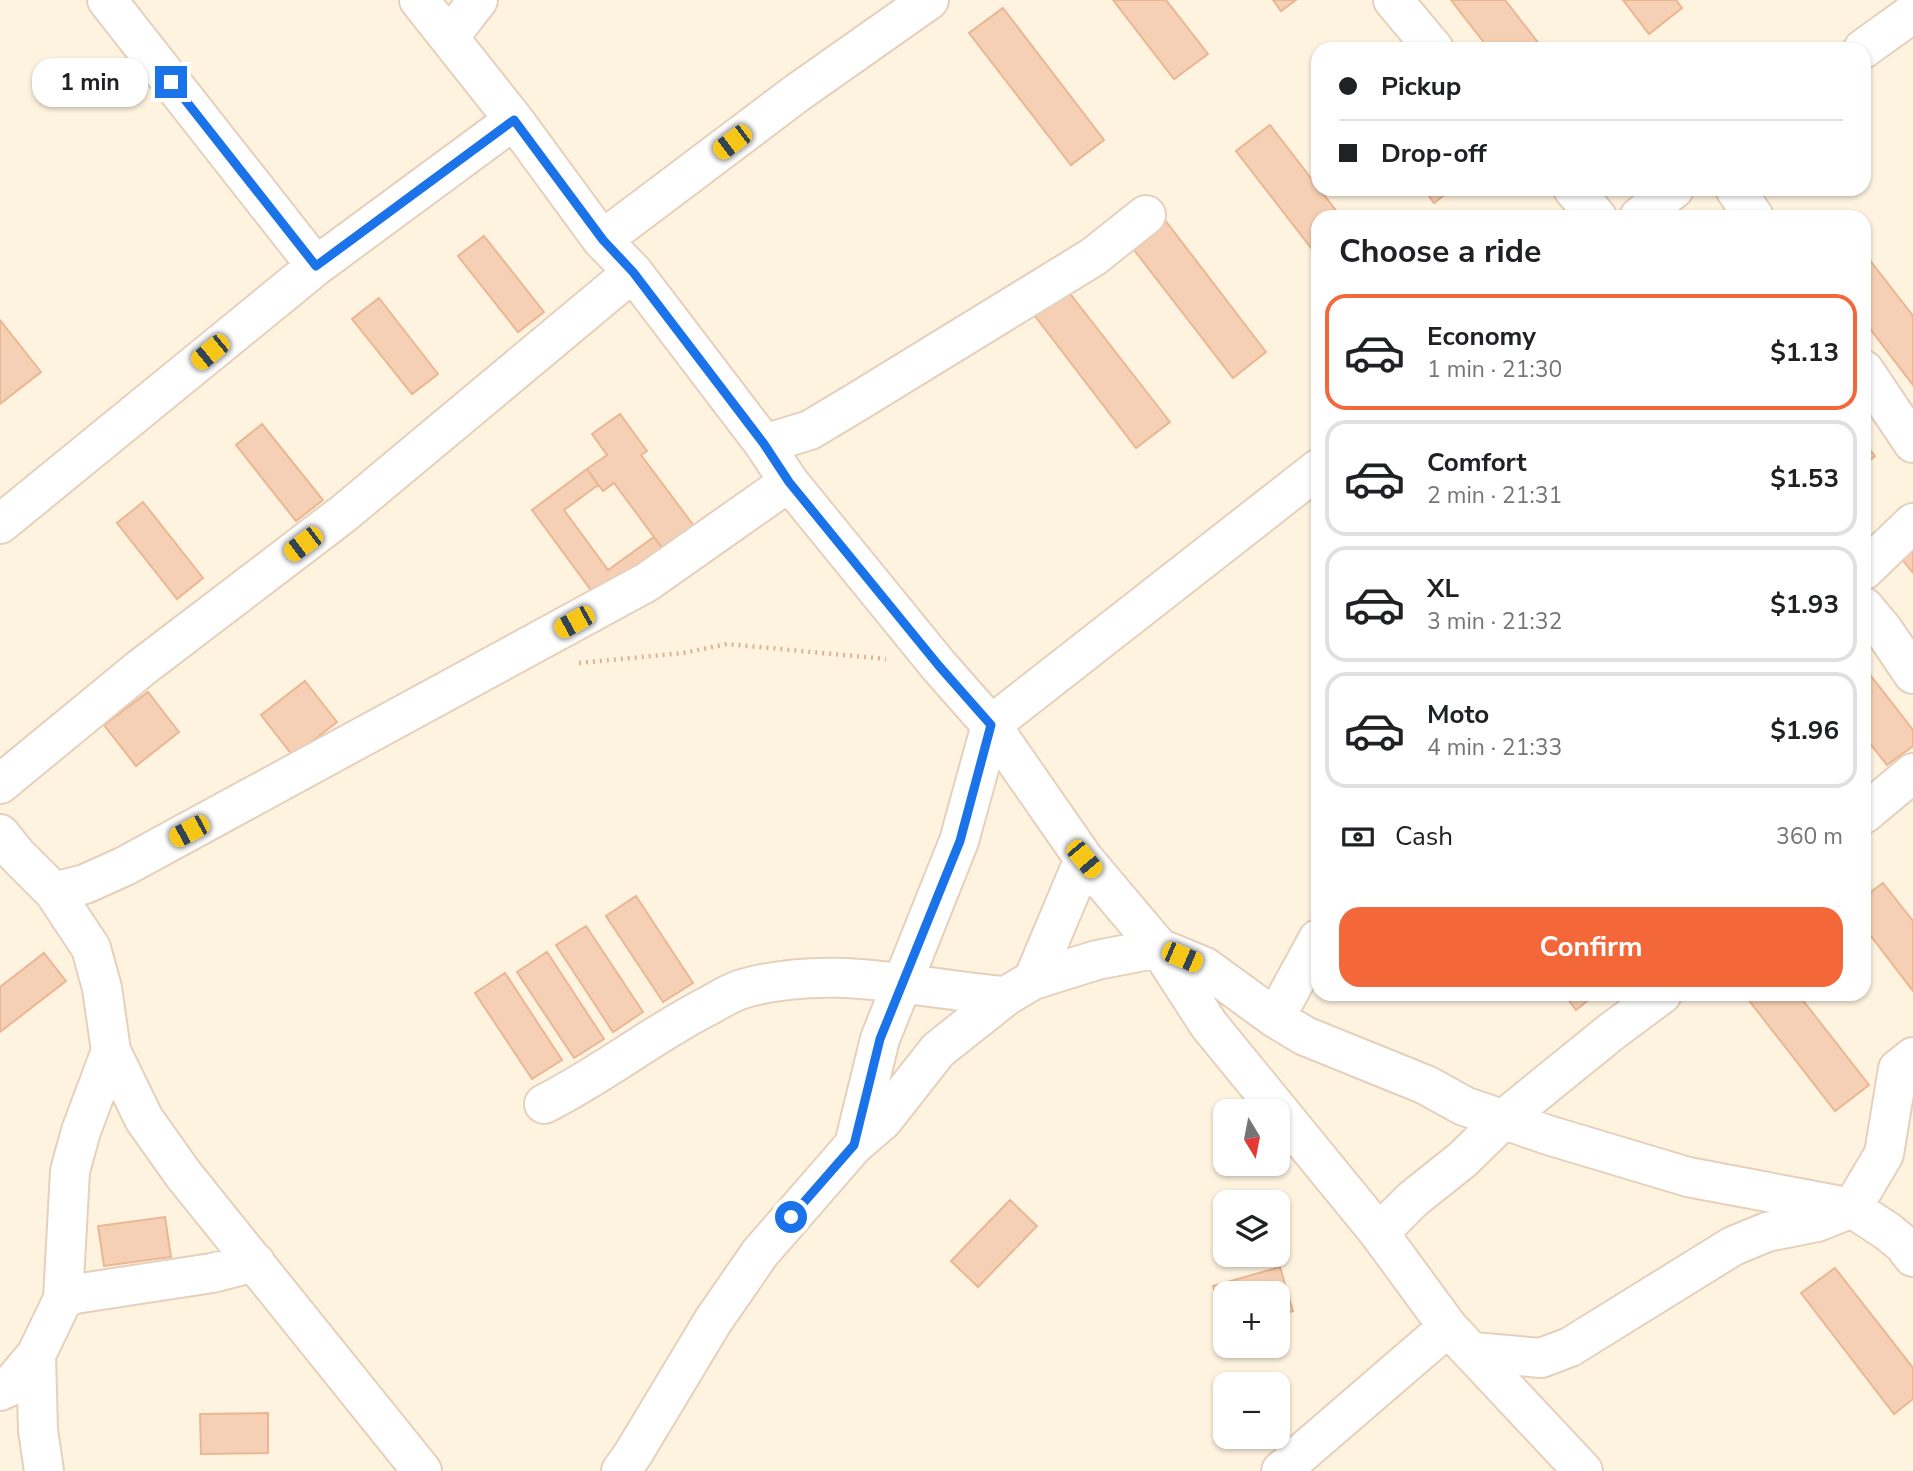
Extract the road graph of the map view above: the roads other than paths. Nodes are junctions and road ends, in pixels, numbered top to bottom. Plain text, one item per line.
1 (107, 0) edge
2 (419, 0) edge
3 (478, 0) edge
4 (929, 0) edge
5 (1393, 0) edge
6 (1913, 13) edge
7 (450, 36) junction
8 (1428, 42) edge
9 (1871, 43) edge
10 (514, 120) junction
11 (1579, 196) edge
12 (1665, 196) edge
13 (1591, 210) edge
14 (1648, 210) edge
15 (1146, 215) dead end
16 (603, 240) junction
17 (316, 266) junction
18 (633, 272) junction
19 (1871, 380) edge
20 (1913, 443) edge
21 (764, 444) junction
22 (1311, 474) edge
23 (789, 482) junction
24 (1913, 523) edge
25 (0, 524) edge
26 (1871, 563) edge
27 (1871, 615) edge
28 (1913, 674) edge
29 (991, 725) junction
30 (1913, 773) edge
31 (0, 784) edge
32 (1871, 808) edge
33 (0, 834) edge
34 (1084, 859) junction
35 (54, 892) junction
36 (1159, 948) junction
37 (1311, 952) edge
38 (903, 982) junction
39 (1019, 988) junction
40 (1652, 1001) edge
41 (1275, 1018) junction
42 (110, 1051) junction
43 (1913, 1057) edge
44 (544, 1104) dead end
45 (1505, 1118) junction
46 (854, 1145) junction
47 (1852, 1208) junction
48 (1379, 1233) junction
49 (1913, 1257) edge
50 (255, 1262) junction
51 (63, 1299) junction
52 (1461, 1340) junction
53 (36, 1355) junction
54 (0, 1391) edge
55 (44, 1471) edge
56 (422, 1471) edge
57 (621, 1471) edge
58 (1281, 1471) edge
59 (1583, 1471) edge

1 - 17 street
2 - 7 street
3 - 7 street
4 - 16 street
5 - 8 street
6 - 9 street
7 - 10 street
10 - 16 street
10 - 17 street
11 - 13 street
12 - 14 street
15 - 21 street
16 - 18 street
17 - 25 street
18 - 21 street
18 - 31 street
19 - 20 street
21 - 23 street
22 - 29 street
23 - 29 street
23 - 35 street
24 - 26 street
27 - 28 street
29 - 34 street
29 - 38 street
30 - 32 street
33 - 35 street
34 - 36 street
34 - 39 street
35 - 42 street
36 - 39 street
36 - 41 street
36 - 48 street
37 - 41 street
38 - 39 street
38 - 44 street
38 - 46 street
39 - 46 street
40 - 45 street
41 - 45 street
42 - 50 street
42 - 51 street
43 - 47 street
45 - 47 street
45 - 48 street
46 - 57 street
47 - 49 street
47 - 52 street
48 - 52 street
50 - 51 street
50 - 56 street
51 - 53 street
52 - 58 street
52 - 59 street
53 - 54 street
53 - 55 street

